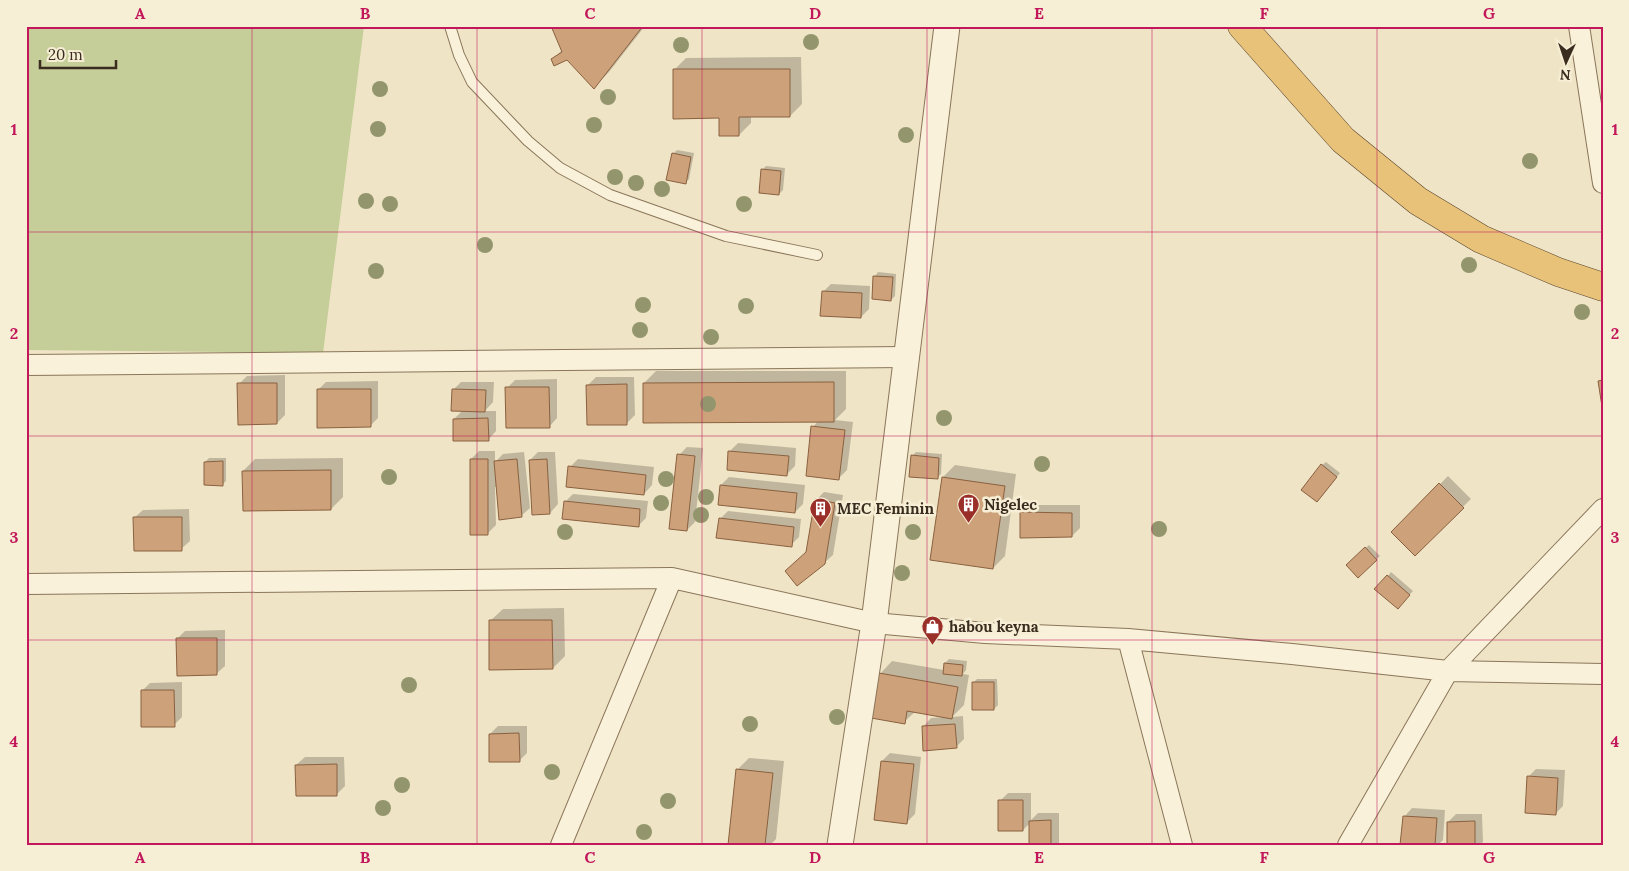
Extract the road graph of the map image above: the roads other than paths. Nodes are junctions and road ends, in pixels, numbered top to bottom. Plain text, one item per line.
1 (450, 26) edge
2 (947, 26) edge
3 (1242, 26) edge
4 (1579, 26) edge
5 (1603, 183) edge
6 (817, 255) dead end
7 (1603, 287) edge
8 (906, 357) junction
9 (26, 365) edge
10 (1603, 509) edge
11 (672, 578) junction
12 (26, 584) edge
13 (874, 623) junction
14 (1128, 639) junction
15 (1448, 671) junction
16 (1603, 674) edge
17 (560, 845) edge
18 (840, 845) edge
19 (1182, 845) edge
20 (1348, 845) edge

1 - 6 lane
2 - 8 street
3 - 7 highway
4 - 5 street
8 - 9 street
8 - 13 street
10 - 15 street
11 - 12 street
11 - 13 street
11 - 17 street
13 - 14 street
13 - 18 street
14 - 15 street
14 - 19 street
15 - 16 street
15 - 20 street

